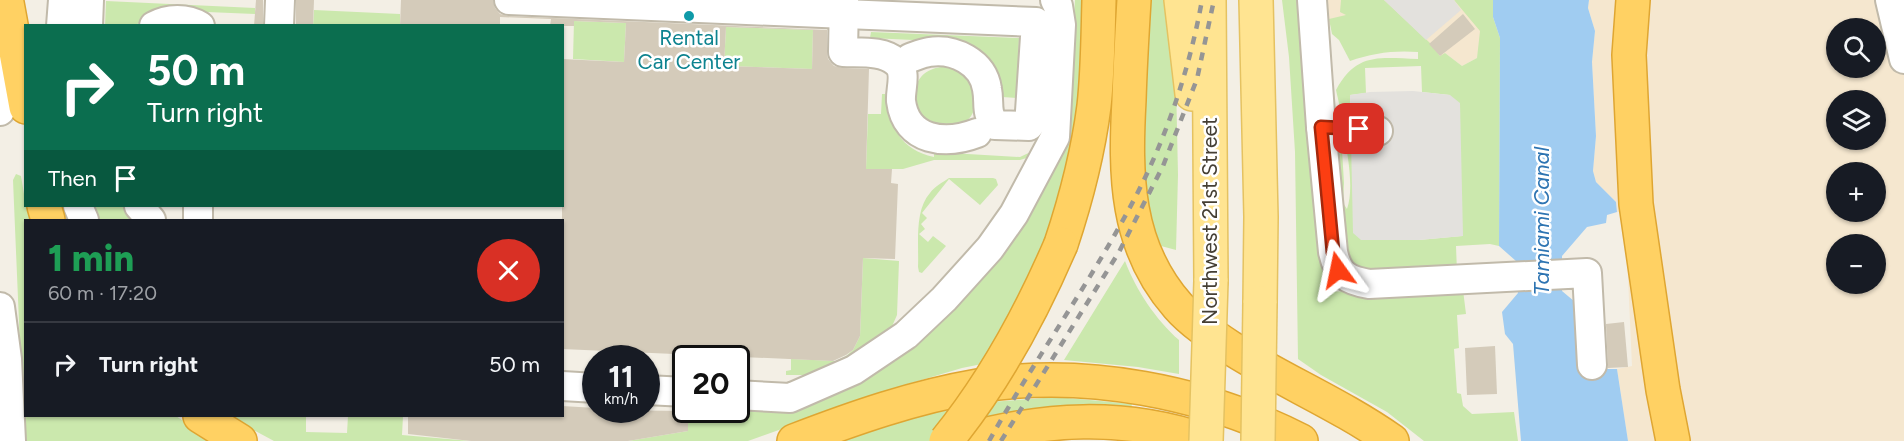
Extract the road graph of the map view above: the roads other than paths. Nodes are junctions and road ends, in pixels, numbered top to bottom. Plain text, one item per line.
1 (63, 0) edge
2 (89, 0) edge
3 (280, 0) edge
4 (509, 0) edge
5 (1055, 0) edge
6 (1099, 0) edge
7 (1134, 0) edge
8 (1181, 0) edge
9 (1209, 0) edge
10 (1256, 0) edge
11 (1312, 0) edge
12 (1633, 0) edge
13 (1890, 0) edge
14 (559, 1) edge
15 (669, 3) edge
16 (783, 6) edge
17 (844, 7) edge
18 (5, 13) edge
19 (61, 24) edge
20 (88, 24) edge
21 (158, 24) edge
22 (196, 24) edge
23 (279, 24) edge
24 (910, 58) dead end
25 (1904, 58) edge
26 (1, 68) edge
27 (24, 98) edge
28 (0, 111) edge
29 (1321, 127) junction
30 (1377, 131) dead end
31 (977, 133) dead end
32 (140, 207) edge
33 (150, 219) edge
34 (1212, 223) junction
35 (0, 307) edge
36 (1593, 365) dead end
37 (564, 386) edge
38 (582, 387) edge
39 (750, 396) edge
40 (202, 417) edge
41 (11, 441) edge
42 (240, 441) edge
43 (794, 441) edge
44 (946, 441) edge
45 (961, 441) edge
46 (1206, 441) edge
47 (1258, 441) edge
48 (1301, 441) edge
49 (1392, 441) edge
50 (1672, 441) edge

1 - 19 street
2 - 20 street
3 - 23 street
4 - 14 street
5 - 39 street
6 - 44 highway, bridge
7 - 49 highway
8 - 34 main road
9 - 34 main road, Northwest 21st Street
10 - 47 main road, bridge
11 - 29 street
12 - 50 highway
13 - 25 street
14 - 15 street
15 - 16 street
16 - 17 street
17 - 24 street
17 - 31 street
18 - 26 street
18 - 27 highway
21 - 22 street
26 - 28 street
29 - 30 street
29 - 36 street
32 - 33 street
34 - 46 main road, Northwest 21st Street, bridge
35 - 41 street
37 - 38 street
40 - 42 highway
43 - 48 highway
45 - 46 highway

